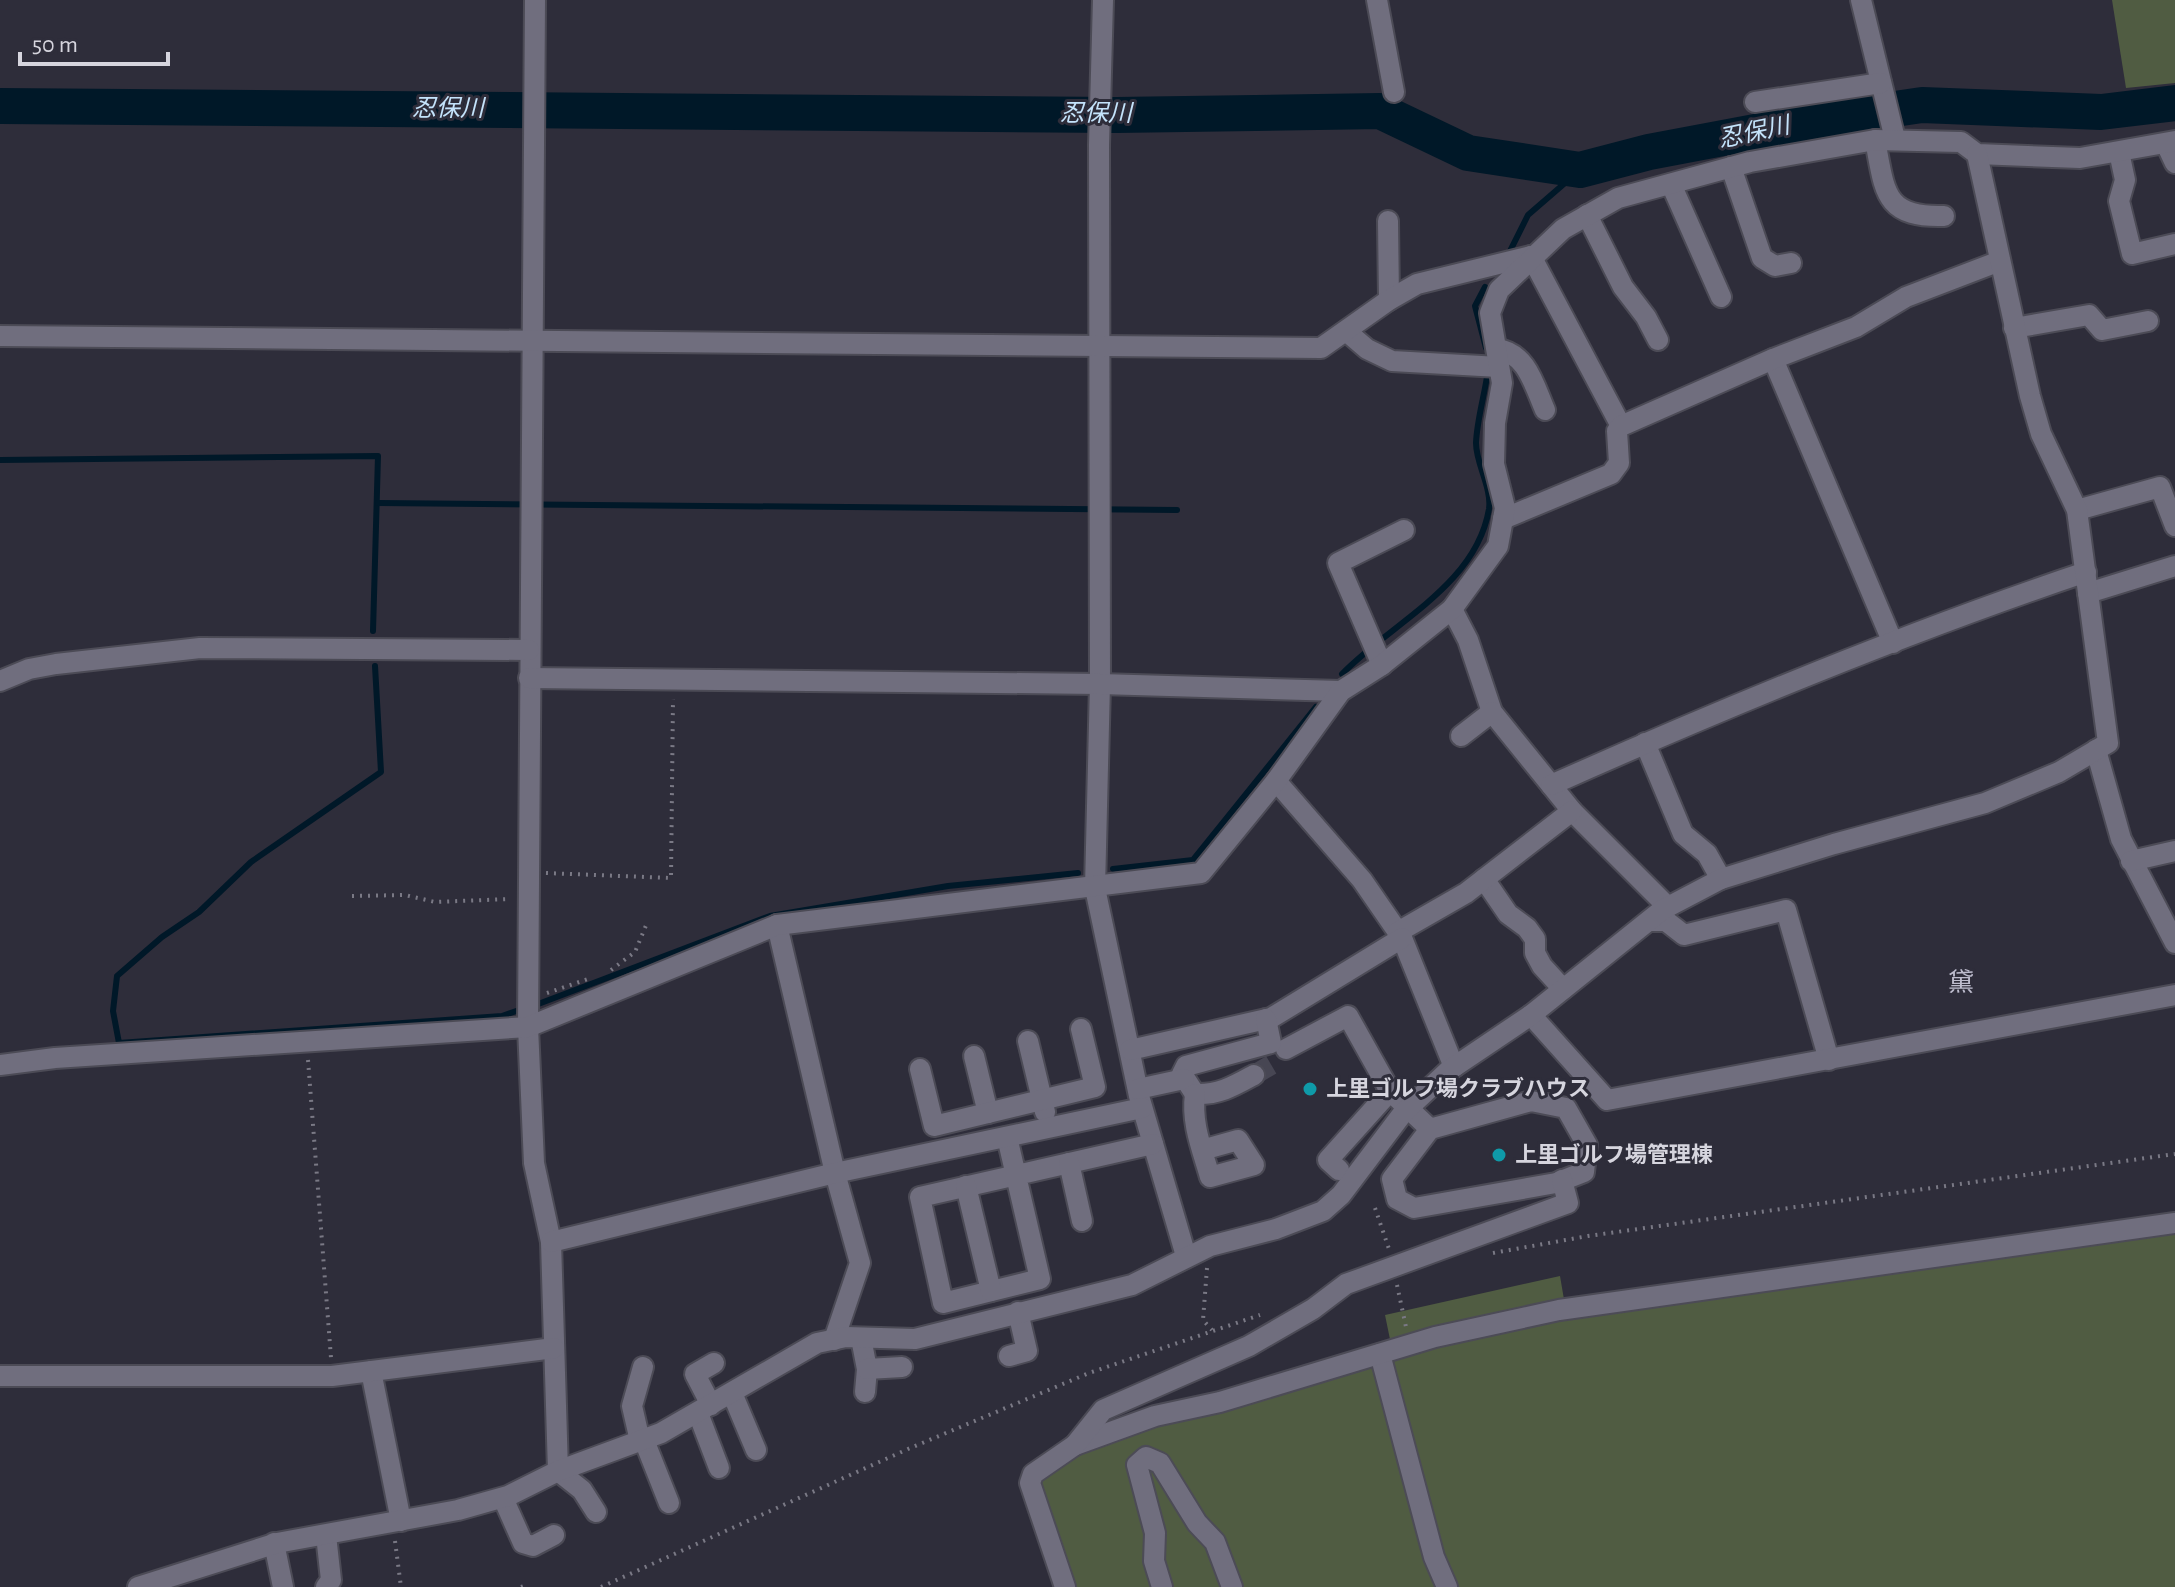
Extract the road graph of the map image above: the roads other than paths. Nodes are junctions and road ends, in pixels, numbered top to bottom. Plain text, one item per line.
1 (535, 0) edge
2 (1103, 0) edge
3 (1377, 0) edge
4 (1861, 0) edge
5 (1882, 87) junction
6 (1394, 92) dead end
7 (1755, 102) dead end
8 (1888, 139) junction
9 (2170, 142) edge
10 (2119, 152) junction
11 (1977, 154) junction
12 (2175, 163) edge
13 (1731, 167) junction
14 (1671, 184) junction
15 (1587, 215) junction
16 (1944, 216) dead end
17 (1388, 221) dead end
18 (2175, 244) edge
19 (1531, 256) junction
20 (2000, 261) junction
21 (1791, 263) dead end
22 (1721, 297) dead end
23 (1389, 300) junction
24 (2148, 321) dead end
25 (2014, 328) junction
26 (1346, 331) junction
27 (0, 336) edge
28 (533, 340) junction
29 (1658, 340) dead end
30 (1100, 345) junction
31 (1498, 358) junction
32 (1773, 359) junction
33 (1545, 410) dead end
34 (1621, 426) junction
35 (2077, 510) junction
36 (1503, 519) junction
37 (2175, 526) edge
38 (1404, 530) dead end
39 (2175, 566) edge
40 (2087, 582) junction
41 (1452, 609) junction
42 (1893, 643) junction
43 (529, 650) junction
44 (1382, 665) junction
45 (529, 678) junction
46 (0, 681) edge
47 (1100, 684) junction
48 (1341, 691) junction
49 (1492, 712) junction
50 (1461, 736) dead end
51 (1645, 743) junction
52 (2096, 750) junction
53 (1276, 781) junction
54 (1551, 785) junction
55 (1572, 811) junction
56 (2175, 851) edge
57 (2131, 861) junction
58 (1484, 879) junction
59 (1721, 879) junction
60 (1095, 888) junction
61 (1668, 907) junction
62 (1649, 921) junction
63 (777, 925) junction
64 (1400, 935) junction
65 (2175, 943) edge
66 (1563, 989) junction
67 (2175, 995) edge
68 (1531, 1015) junction
69 (1266, 1019) junction
70 (528, 1027) junction
71 (1081, 1029) dead end
72 (1028, 1041) dead end
73 (1130, 1050) junction
74 (1278, 1051) junction
75 (974, 1056) dead end
76 (1829, 1060) junction
77 (0, 1065) edge
78 (1454, 1067) junction
79 (920, 1069) dead end
80 (1254, 1075) tunnel mouth
81 (1189, 1087) junction
82 (1390, 1091) junction
83 (1140, 1098) junction
84 (1042, 1099) junction
85 (1408, 1108) junction
86 (988, 1113) junction
87 (1049, 1128) junction
88 (1430, 1129) junction
89 (1007, 1137) junction
90 (1153, 1144) junction
91 (1202, 1150) dead end
92 (1069, 1163) junction
93 (1339, 1170) dead end
94 (835, 1173) junction
95 (1016, 1175) junction
96 (1562, 1180) junction
97 (966, 1186) junction
98 (1082, 1221) dead end
99 (2175, 1223) edge
100 (551, 1242) junction
101 (1186, 1256) junction
102 (991, 1291) junction
103 (1018, 1312) junction
104 (861, 1338) junction
105 (834, 1340) junction
106 (554, 1348) junction
107 (1380, 1354) junction
108 (1009, 1356) dead end
109 (714, 1363) dead end
110 (643, 1367) dead end
111 (902, 1367) dead end
112 (867, 1369) junction
113 (371, 1371) junction
114 (0, 1376) edge
115 (865, 1392) dead end
116 (732, 1393) junction
117 (705, 1409) junction
118 (642, 1440) junction
119 (1075, 1445) junction
120 (756, 1450) dead end
121 (719, 1468) dead end
122 (558, 1471) junction
123 (503, 1498) junction
124 (669, 1503) dead end
125 (596, 1512) dead end
126 (397, 1522) junction
127 (326, 1535) junction
128 (554, 1535) dead end
129 (274, 1543) junction
130 (138, 1587) edge
131 (283, 1587) edge
132 (326, 1587) edge
133 (1065, 1587) edge
134 (1162, 1587) edge
135 (1232, 1587) edge
136 (1447, 1587) edge

1 - 28 street
2 - 30 street
3 - 6 street
4 - 5 street
5 - 7 street
5 - 8 street
8 - 11 street
8 - 13 street
8 - 16 street
9 - 10 street
9 - 12 street
10 - 11 street
10 - 18 street
11 - 20 street
13 - 14 street
13 - 21 street
14 - 15 street
14 - 22 street
15 - 19 street
15 - 29 street
17 - 23 street
19 - 23 street
19 - 31 street
19 - 34 street
20 - 25 street
20 - 32 street
23 - 26 street
24 - 25 street
25 - 35 street
26 - 30 street
26 - 31 street
27 - 28 street
28 - 30 street
28 - 43 street
30 - 47 street
31 - 33 street
31 - 36 street
32 - 34 street
32 - 42 street
34 - 36 street
35 - 37 street
35 - 40 street
36 - 41 street
38 - 44 street
39 - 40 street
40 - 42 street
40 - 52 street
41 - 44 street
41 - 49 street
42 - 51 street
43 - 45 street
43 - 46 street
44 - 48 street
45 - 47 street
45 - 70 street
47 - 48 street
47 - 60 street
48 - 53 street
49 - 50 street
49 - 54 street
51 - 54 street
51 - 59 street
52 - 57 street
52 - 59 street
53 - 60 street
53 - 64 street
54 - 55 street
55 - 58 street
55 - 61 street
56 - 57 street
57 - 65 street
58 - 64 street
58 - 66 street
59 - 61 street
60 - 63 street
60 - 73 street
61 - 62 street
62 - 66 street
62 - 76 street
63 - 70 street
63 - 94 street
64 - 69 street
64 - 78 street
66 - 68 street
67 - 76 street
68 - 76 street
68 - 78 street
69 - 73 street
69 - 74 street
70 - 77 street
70 - 100 street
71 - 84 street
72 - 84 street
73 - 83 street
74 - 81 street
74 - 82 street
75 - 86 street
78 - 85 street
79 - 86 street
80 - 81 street
81 - 83 street
81 - 91 street
82 - 85 street
82 - 93 street
83 - 87 street
83 - 90 street
84 - 86 street
84 - 87 street
85 - 88 street
85 - 101 street
87 - 89 street
88 - 96 street
88 - 96 street
89 - 94 street
89 - 95 street
90 - 92 street
90 - 101 street
92 - 95 street
92 - 98 street
94 - 100 street
94 - 105 street
95 - 97 street
95 - 102 street
96 - 119 street
97 - 102 street
97 - 102 street
99 - 107 street
100 - 106 street
101 - 103 street
103 - 104 street
103 - 108 street
104 - 105 street
104 - 112 street
105 - 116 street
106 - 113 street
106 - 122 street
107 - 119 street
107 - 136 street
109 - 117 street
110 - 118 street
111 - 112 street
112 - 115 street
113 - 114 street
113 - 126 street
116 - 117 street
116 - 120 street
117 - 118 street
117 - 121 street
118 - 122 street
118 - 124 street
119 - 133 street
122 - 123 street
122 - 125 street
123 - 126 street
123 - 128 street
126 - 127 street
127 - 129 street
127 - 132 street
129 - 130 street
129 - 131 street
134 - 135 street

